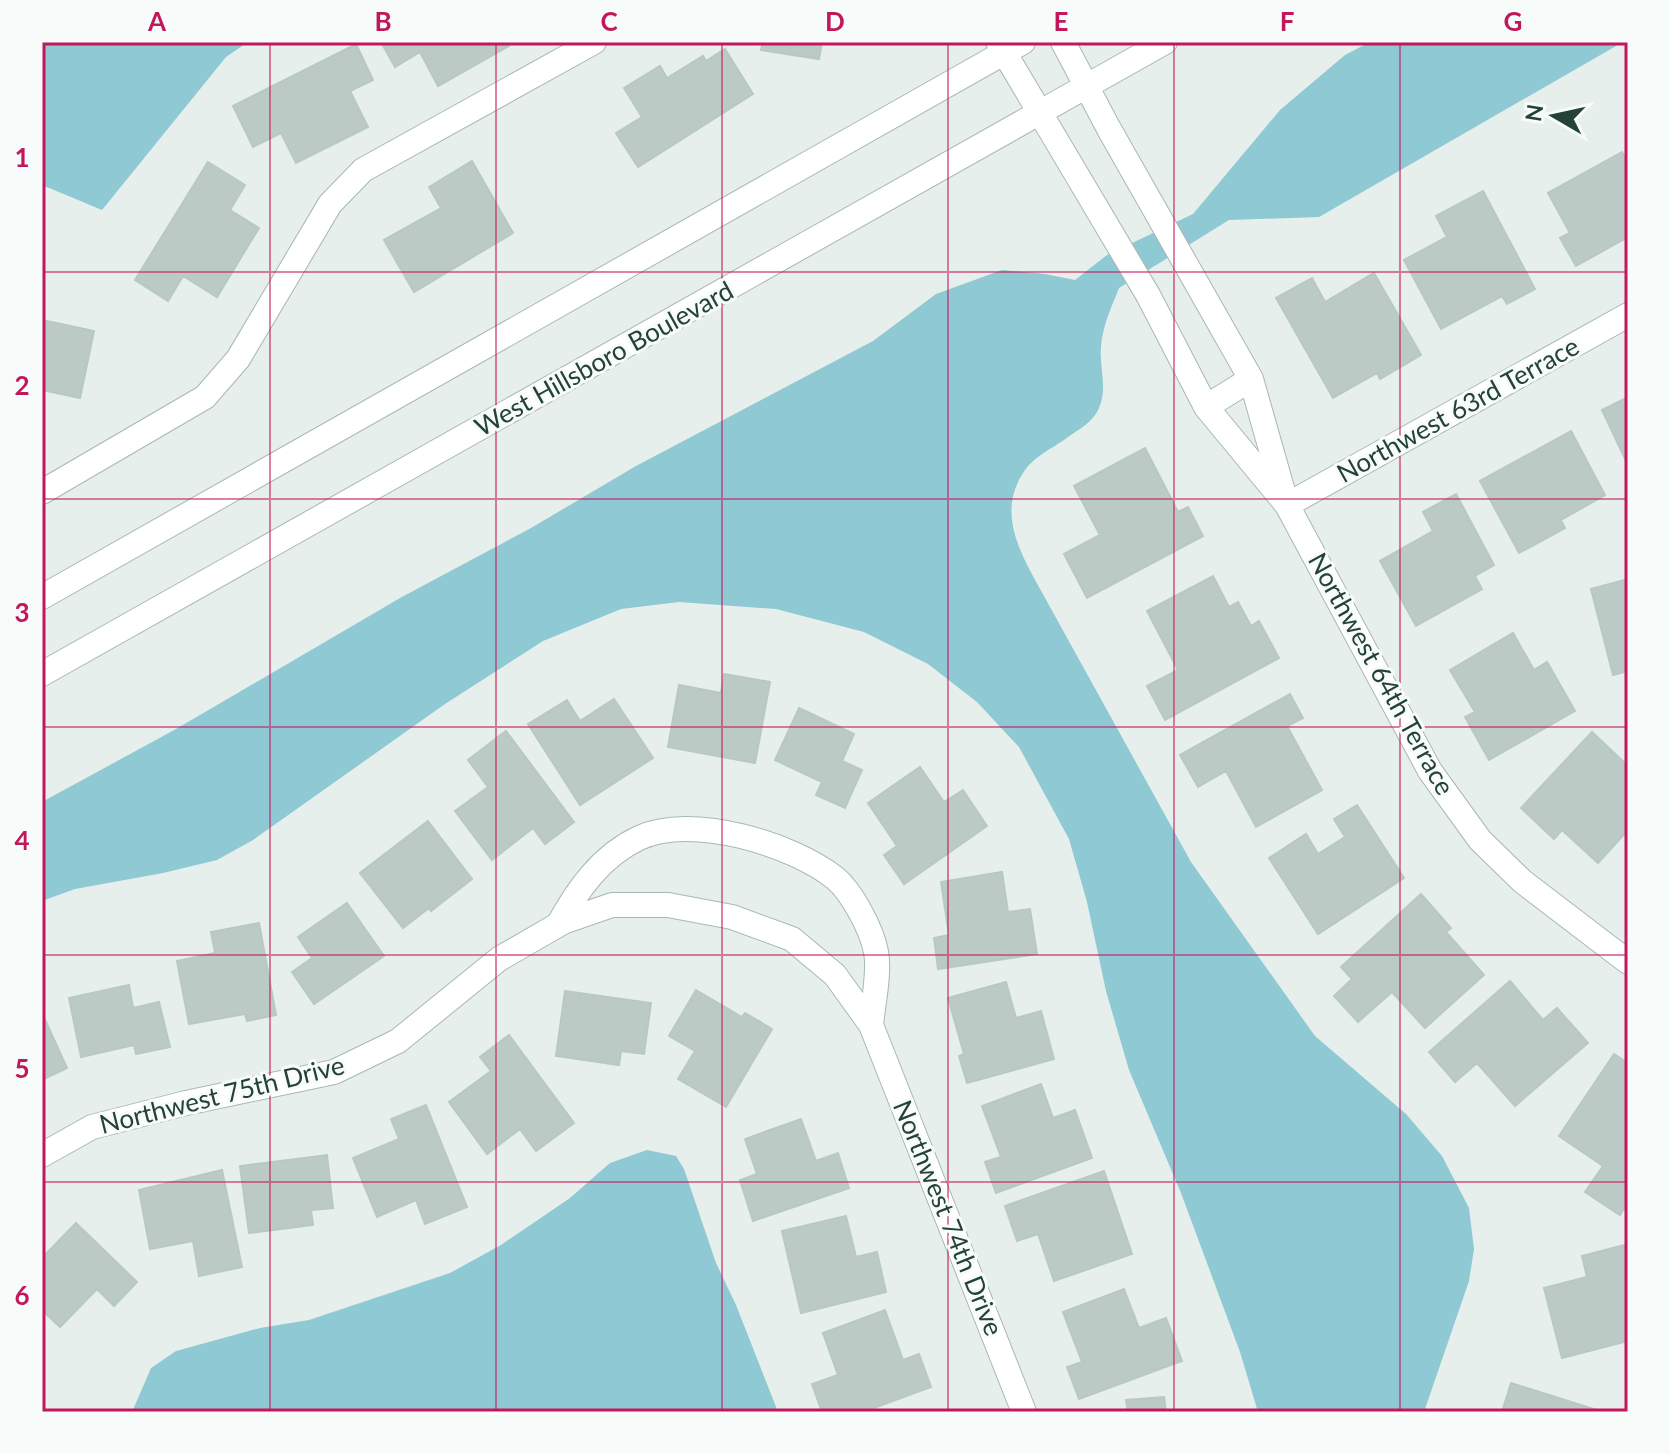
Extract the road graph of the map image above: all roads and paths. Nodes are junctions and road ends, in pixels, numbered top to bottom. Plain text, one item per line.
1 (594, 42) edge
2 (1063, 42) edge
3 (1165, 42) edge
4 (1008, 46) edge
5 (1087, 87) junction
6 (1040, 113) junction
7 (1628, 315) edge
8 (1251, 379) junction
9 (1206, 407) junction
10 (42, 492) edge
11 (1287, 505) junction
12 (42, 597) edge
13 (42, 674) edge
14 (718, 833) joint
15 (732, 917) joint
16 (558, 925) junction
17 (1628, 962) edge
18 (871, 1025) junction
19 (42, 1155) edge
20 (1024, 1412) edge

1 - 10 street
2 - 5 street, Northwest 64th Terrace
3 - 5 street, West Hillsboro Boulevard
4 - 6 street, Northwest 64th Terrace
4 - 12 street
5 - 6 street, West Hillsboro Boulevard
5 - 8 street, Northwest 64th Terrace
6 - 9 street, Northwest 64th Terrace
6 - 13 street, West Hillsboro Boulevard
7 - 11 street, Northwest 63rd Terrace
8 - 9 street
8 - 11 street, Northwest 64th Terrace
9 - 11 street, Northwest 64th Terrace
11 - 17 street, Northwest 64th Terrace
14 - 16 street, Northwest 75th Drive
14 - 18 street, Northwest 74th Drive
15 - 16 street, Northwest 75th Drive
15 - 18 street, Northwest 74th Drive
16 - 19 street, Northwest 75th Drive
18 - 20 street, Northwest 74th Drive

